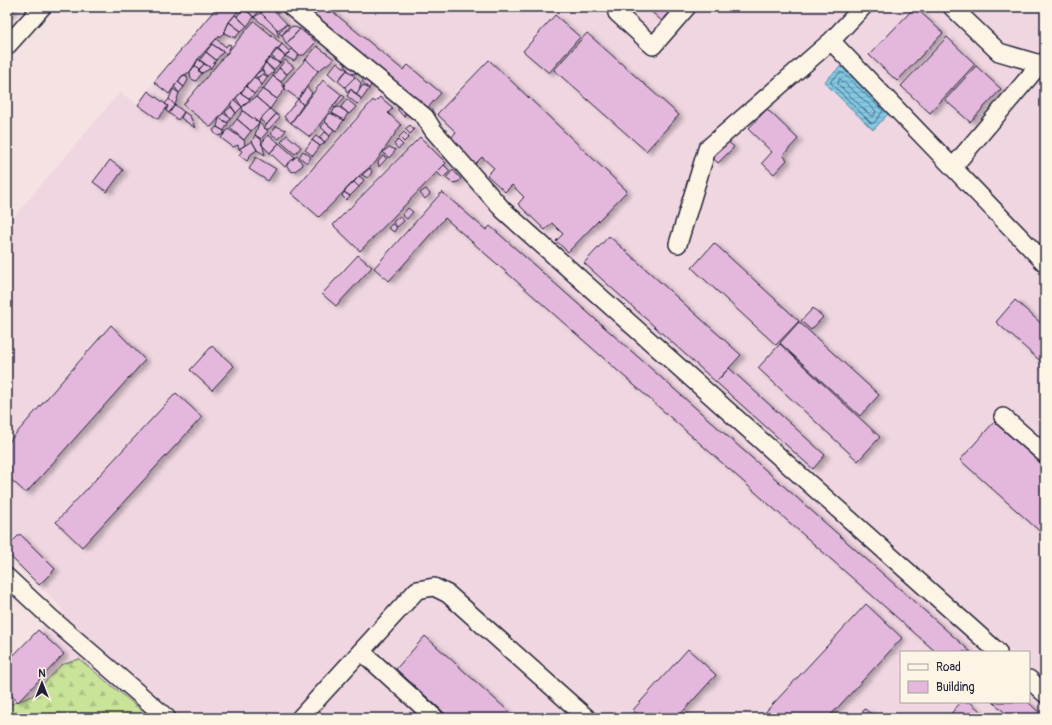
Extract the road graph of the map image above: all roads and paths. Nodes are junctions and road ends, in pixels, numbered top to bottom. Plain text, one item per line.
1 (42, 7) edge
2 (291, 7) edge
3 (616, 7) edge
4 (687, 7) edge
5 (863, 7) edge
6 (952, 7) edge
7 (831, 41) junction
8 (7, 46) edge
9 (1043, 64) edge
10 (952, 167) junction
11 (678, 244) dead end
12 (1045, 263) edge
13 (1003, 417) dead end
14 (1045, 454) edge
15 (7, 577) edge
16 (361, 651) junction
17 (997, 651) edge
18 (1030, 681) edge
19 (1045, 694) edge
20 (167, 718) edge
21 (300, 718) edge
22 (435, 718) edge
23 (587, 718) edge

1 - 8 street
2 - 17 street
3 - 4 street
5 - 7 street
6 - 9 street
7 - 10 street
7 - 11 street
9 - 10 street
10 - 12 street
13 - 14 street
15 - 20 street
16 - 21 street
16 - 22 street
16 - 23 street
18 - 19 street

